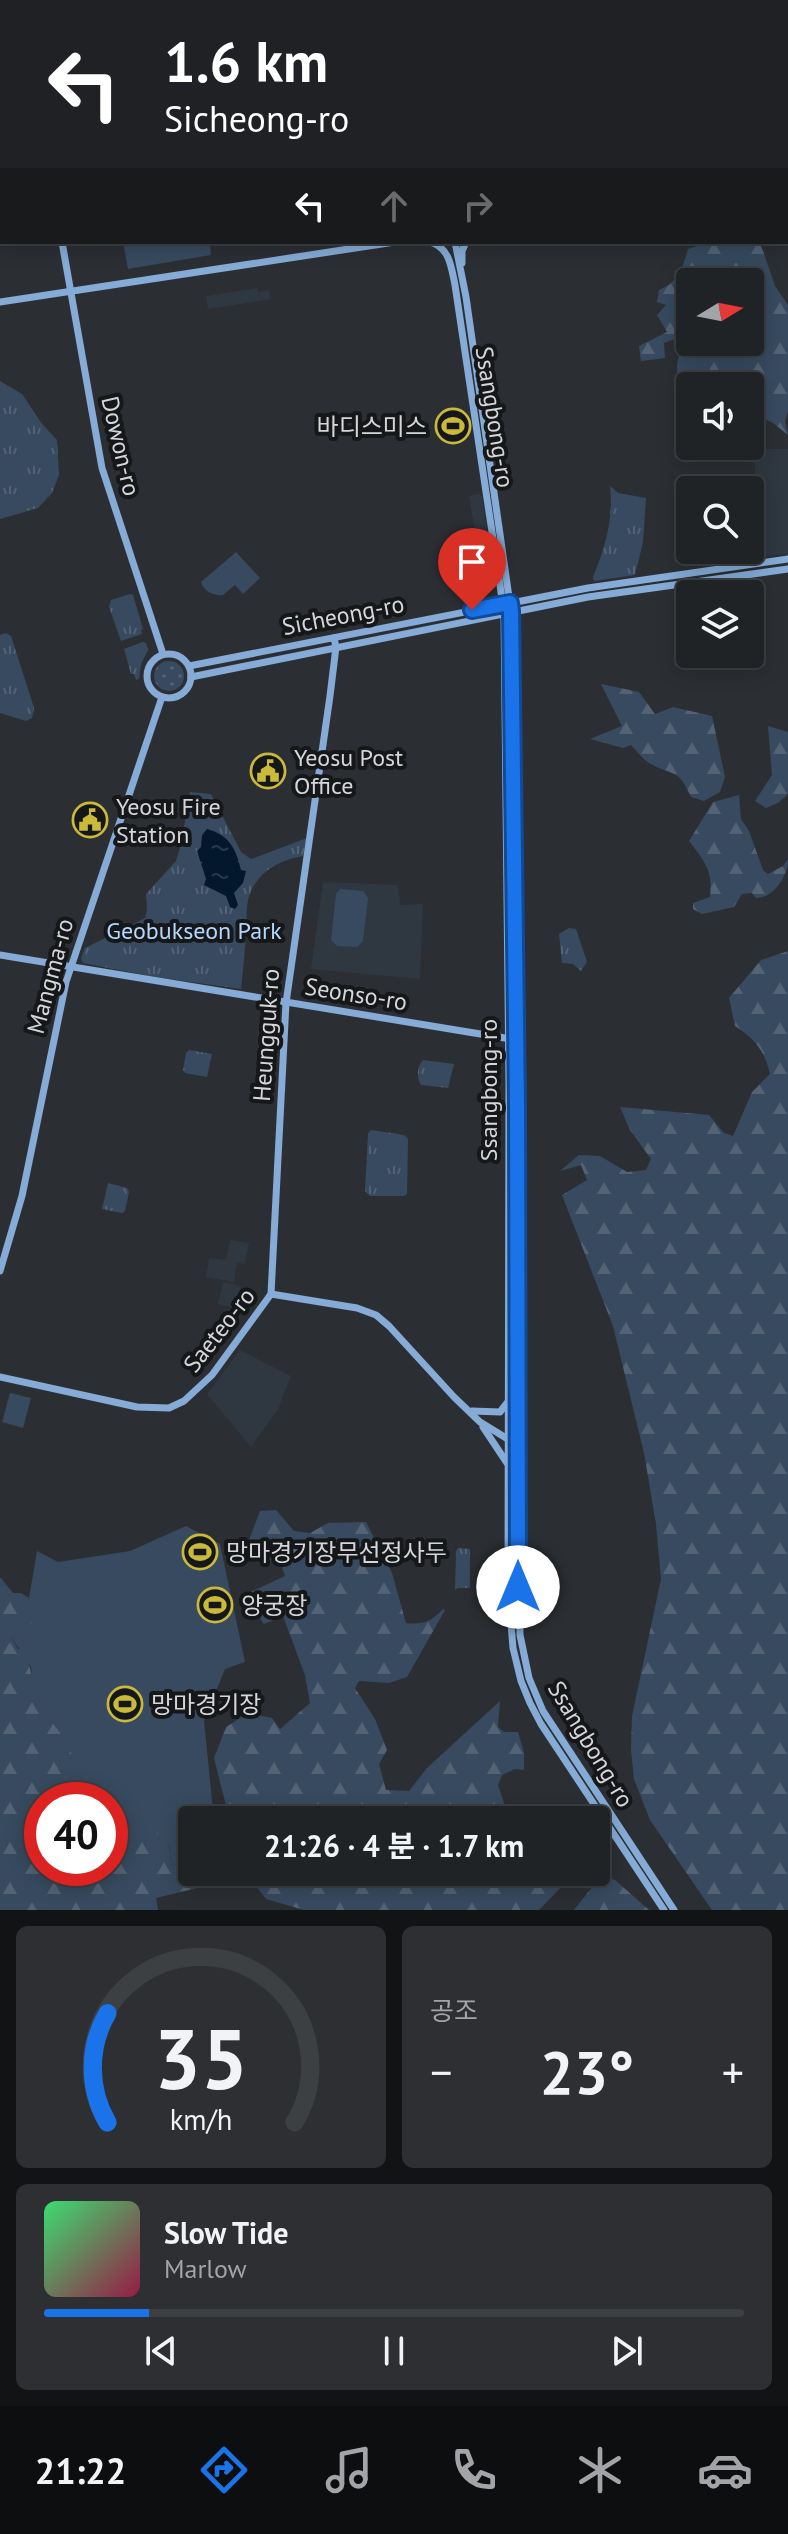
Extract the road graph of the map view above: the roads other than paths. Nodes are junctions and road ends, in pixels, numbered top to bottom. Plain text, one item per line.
1 (62, 244) edge
2 (382, 244) edge
3 (435, 244) edge
4 (455, 244) edge
5 (466, 244) edge
6 (72, 292) junction
7 (466, 297) junction
8 (0, 302) edge
9 (472, 339) junction
10 (463, 340) junction
11 (788, 559) edge
12 (788, 569) edge
13 (684, 573) junction
14 (685, 580) edge
15 (708, 580) edge
16 (676, 584) edge
17 (507, 607) junction
18 (334, 638) junction
19 (336, 647) junction
20 (163, 654) junction
21 (189, 666) junction
22 (191, 677) junction
23 (162, 697) junction
24 (0, 955) edge
25 (70, 968) junction
26 (286, 1003) junction
27 (512, 1039) junction
28 (0, 1271) edge
29 (271, 1294) junction
30 (1, 1377) edge
31 (509, 1397) junction
32 (466, 1408) junction
33 (480, 1422) junction
34 (513, 1441) junction
35 (509, 1479) junction
36 (513, 1587) junction
37 (664, 1910) edge
38 (674, 1910) edge

1 - 6 street, Dowon-ro
2 - 6 street
3 - 10 street, Ssangbong-ro
4 - 7 street, Ssangbong-ro
5 - 7 street
6 - 8 street
6 - 20 street, Dowon-ro
7 - 9 street, Ssangbong-ro
9 - 10 street
9 - 17 street, Ssangbong-ro
10 - 17 street, Ssangbong-ro
11 - 13 street, Sicheong-ro
12 - 15 street, Sicheong-ro
13 - 14 street
13 - 17 street, Sicheong-ro
16 - 17 street, Sicheong-ro
17 - 18 street, Sicheong-ro
17 - 19 street, Sicheong-ro
17 - 27 street, Ssangbong-ro
18 - 19 street, Heungguk-ro
18 - 21 street, Sicheong-ro
19 - 22 street, Sicheong-ro
19 - 26 street, Heungguk-ro
20 - 21 street
20 - 23 street
21 - 22 street
22 - 23 street
23 - 25 street, Mangma-ro
24 - 25 street, Seonso-ro
25 - 26 street, Seonso-ro
25 - 28 street, Mangma-ro
26 - 27 street, Seonso-ro
26 - 29 street, Heungguk-ro
27 - 31 street, Ssangbong-ro
27 - 34 street, Ssangbong-ro
29 - 30 street, Saeteo-ro
29 - 32 street, Saeteo-ro
31 - 32 street
31 - 34 street, Ssangbong-ro
32 - 33 street, Saeteo-ro
33 - 34 street, Saeteo-ro
33 - 35 street
34 - 35 street, Ssangbong-ro
34 - 36 street, Ssangbong-ro
35 - 36 street, Ssangbong-ro
36 - 37 street, Ssangbong-ro
36 - 38 street, Ssangbong-ro

